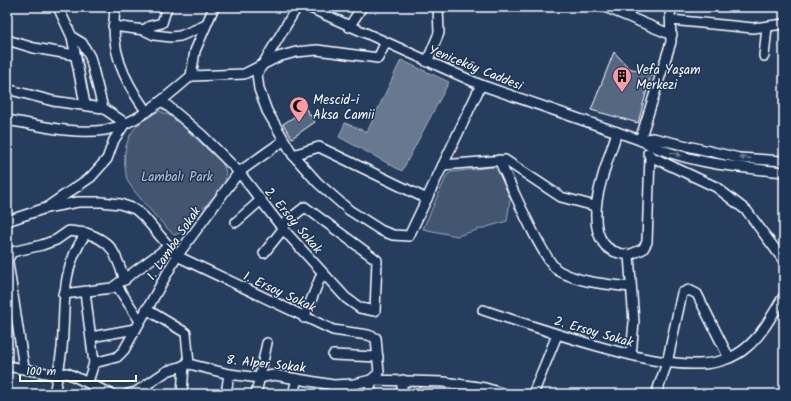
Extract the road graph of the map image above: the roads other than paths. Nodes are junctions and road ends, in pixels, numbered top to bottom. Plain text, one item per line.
1 (58, 7) edge
2 (115, 7) edge
3 (168, 7) edge
4 (214, 7) edge
5 (297, 7) edge
6 (308, 7) edge
7 (362, 7) edge
8 (438, 7) edge
9 (605, 7) edge
10 (670, 7) edge
11 (671, 20) junction
12 (784, 24) edge
13 (112, 26) junction
14 (204, 26) junction
15 (767, 26) junction
16 (349, 27) junction
17 (144, 30) junction
18 (672, 35) junction
19 (72, 37) junction
20 (7, 40) edge
21 (385, 44) junction
22 (75, 55) junction
23 (764, 56) dead end
24 (427, 62) junction
25 (260, 67) junction
26 (191, 76) junction
27 (481, 86) junction
28 (7, 89) edge
29 (162, 101) junction
30 (85, 104) junction
31 (103, 108) junction
32 (146, 111) junction
33 (7, 120) edge
34 (125, 123) junction
35 (617, 132) junction
36 (640, 140) junction
37 (283, 141) junction
38 (293, 156) junction
39 (650, 156) junction
40 (499, 160) junction
41 (784, 161) edge
42 (443, 165) junction
43 (239, 172) junction
44 (784, 172) edge
45 (427, 199) junction
46 (261, 200) junction
47 (595, 206) junction
48 (46, 208) junction
49 (7, 221) edge
50 (236, 222) dead end
51 (283, 229) junction
52 (86, 233) junction
53 (168, 247) junction
54 (264, 253) dead end
55 (629, 255) junction
56 (177, 256) junction
57 (7, 258) edge
58 (784, 261) edge
59 (322, 273) junction
60 (121, 283) junction
61 (631, 287) junction
62 (85, 292) junction
63 (63, 294) junction
64 (784, 296) edge
65 (146, 309) junction
66 (483, 310) dead end
67 (304, 318) junction
68 (138, 325) junction
69 (557, 335) junction
70 (91, 337) junction
71 (267, 343) dead end
72 (333, 355) dead end
73 (631, 355) junction
74 (378, 357) junction
75 (729, 358) junction
76 (667, 362) junction
77 (94, 363) junction
78 (187, 364) junction
79 (7, 366) edge
80 (24, 368) junction
81 (229, 374) junction
82 (58, 375) junction
83 (259, 378) junction
84 (296, 379) junction
85 (371, 380) junction
86 (404, 380) junction
87 (88, 382) junction
88 (484, 391) edge
89 (54, 394) edge
90 (111, 394) edge
91 (128, 394) edge
92 (182, 394) edge
93 (226, 394) edge
94 (256, 394) edge
95 (293, 394) edge
96 (370, 394) edge
97 (401, 394) edge
98 (505, 394) edge
99 (533, 394) edge
100 (656, 394) edge

1 - 19 street
2 - 13 street
3 - 17 street
4 - 14 street
5 - 25 street
6 - 16 street, Yeniceköy Caddesi
7 - 16 street
8 - 24 street
9 - 18 street
10 - 11 street
11 - 15 street
11 - 18 street
12 - 15 street
13 - 17 street
13 - 32 street
14 - 17 street
14 - 26 street
15 - 23 street
16 - 21 street, Yeniceköy Caddesi
18 - 36 street
19 - 22 street
19 - 31 street
20 - 22 street
21 - 24 street, Yeniceköy Caddesi
21 - 25 street
22 - 30 street
24 - 27 street, Yeniceköy Caddesi
25 - 26 street
25 - 37 street
26 - 29 street
27 - 35 street, Yeniceköy Caddesi
27 - 42 street
28 - 30 street
29 - 32 street
29 - 43 street, 2. Ersoy Sokak
30 - 31 street
31 - 34 street
32 - 34 street
33 - 34 street
34 - 48 street
35 - 36 street, Yeniceköy Caddesi
35 - 47 street
36 - 39 street
41 -> 36 street, Yeniceköy Caddesi
36 -> 44 street, Yeniceköy Caddesi
37 - 38 street
37 - 43 street, 1. Lamba Sokak
38 - 45 street
38 - 45 street
39 - 55 street
39 - 58 street
40 - 42 street
40 - 47 street
40 - 61 street
42 - 45 street
43 - 46 street, 2. Ersoy Sokak
43 - 56 street, 1. Lamba Sokak
46 - 50 street
46 - 51 street, 2. Ersoy Sokak
47 - 55 street
48 - 49 street
48 - 53 street, 1. Ersoy Sokak
51 - 54 street
51 - 59 street, 2. Ersoy Sokak
51 - 59 street, 2. Ersoy Sokak
52 - 57 street
52 - 60 street
52 - 63 street
53 - 56 street, 1. Ersoy Sokak
53 - 60 street
55 - 61 street
56 - 65 street, 1. Lamba Sokak
56 - 67 street, 1. Ersoy Sokak
57 - 80 street
59 - 67 street
60 - 62 street
60 - 68 street
61 - 73 street
62 - 63 street
62 - 70 street
63 - 82 street
64 - 75 street, 2. Ersoy Sokak
65 - 68 street, 1. Lamba Sokak
65 - 78 street
66 - 69 street, 2. Ersoy Sokak
67 - 74 street, 1. Ersoy Sokak
68 - 70 street
68 - 77 street, 1. Lamba Sokak
69 - 73 street, 2. Ersoy Sokak
69 - 99 street
70 - 77 street
71 - 83 street
72 - 74 street
73 - 76 street, 2. Ersoy Sokak
74 - 85 street
75 - 76 street, 2. Ersoy Sokak
75 - 76 street
76 - 100 street
77 - 87 street
78 - 81 street, 8. Alper Sokak
78 - 91 street
78 - 92 street
79 - 80 street
80 - 82 street
81 - 83 street, 8. Alper Sokak
81 - 93 street
82 - 87 street
82 - 89 street
83 - 84 street, 8. Alper Sokak
83 - 94 street
84 - 85 street, 8. Alper Sokak
84 - 95 street
85 - 86 street, 8. Alper Sokak
85 - 96 street
86 - 88 street, 8. Alper Sokak
86 - 97 street
87 - 90 street
88 - 98 street, 8. Alper Sokak

